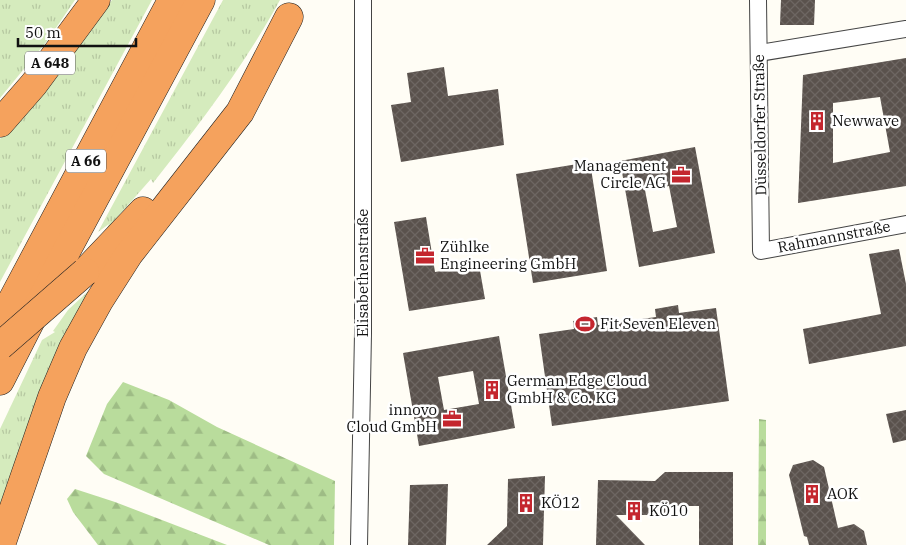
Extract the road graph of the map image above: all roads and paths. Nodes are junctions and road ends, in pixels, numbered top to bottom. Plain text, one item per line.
1 (96, 0) edge
2 (172, 0) edge
3 (201, 0) edge
4 (363, 0) edge
5 (758, 0) edge
6 (293, 8) edge
7 (906, 30) edge
8 (758, 53) junction
9 (0, 123) edge
10 (906, 224) edge
11 (761, 251) joint
12 (0, 323) edge
13 (0, 346) edge
14 (0, 381) edge
15 (1, 545) edge
16 (359, 545) edge

1 - 9 highway, A 648
2 - 12 highway, A 66
3 - 14 highway, A 66
4 - 16 street, Elisabethenstraße
5 - 8 street, Düsseldorfer Straße
6 - 13 highway, bridge
6 - 15 highway
7 - 8 street
8 - 11 street, Düsseldorfer Straße
10 - 11 street, Rahmannstraße

